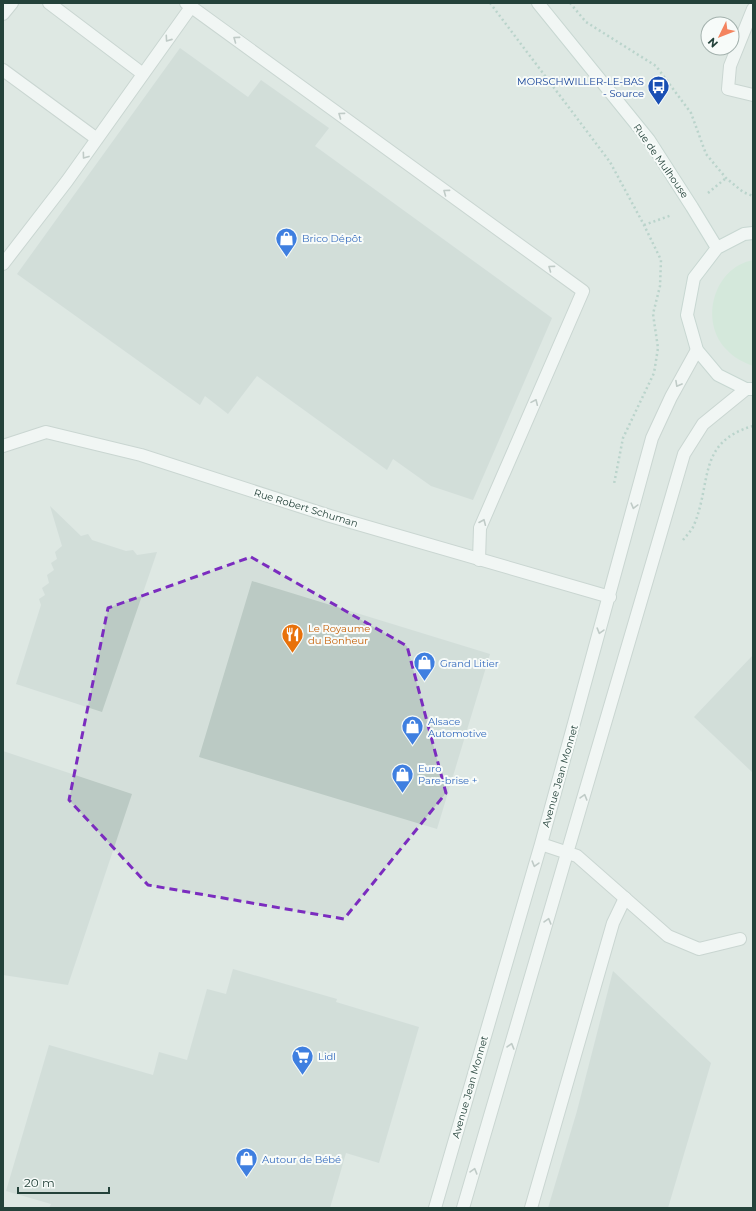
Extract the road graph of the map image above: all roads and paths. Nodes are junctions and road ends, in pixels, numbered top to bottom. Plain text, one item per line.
1 (12, 3) edge
2 (49, 3) edge
3 (490, 3) edge
4 (538, 3) edge
5 (570, 3) edge
6 (188, 5) edge
7 (753, 9) edge
8 (3, 14) edge
9 (3, 70) edge
10 (143, 74) junction
11 (753, 95) edge
12 (97, 139) junction
13 (753, 196) edge
14 (753, 233) edge
15 (717, 248) junction
16 (3, 264) edge
17 (697, 350) junction
18 (654, 374) dead end
19 (750, 389) edge
20 (3, 446) edge
21 (479, 560) junction
22 (610, 597) junction
23 (541, 844) junction
24 (568, 853) junction
25 (625, 898) junction
26 (740, 939) dead end
27 (435, 1208) edge
28 (463, 1208) edge
29 (531, 1208) edge

1 - 8 street
2 - 10 street
3 - 18 path
4 - 15 street, Rue de Mulhouse
5 - 13 path
6 -> 10 street
21 -> 6 street
7 - 11 street
9 - 12 street
10 - 12 street
12 -> 16 street
14 - 15 street
15 - 17 street
17 - 19 street
17 -> 22 street, Avenue Jean Monnet
24 -> 19 street
20 - 21 street, Rue Robert Schuman
21 - 22 street, Rue Robert Schuman
22 -> 23 street, Avenue Jean Monnet
23 - 24 street
23 -> 27 street, Avenue Jean Monnet
24 - 25 street
28 -> 24 street
25 - 26 street
25 - 29 street

